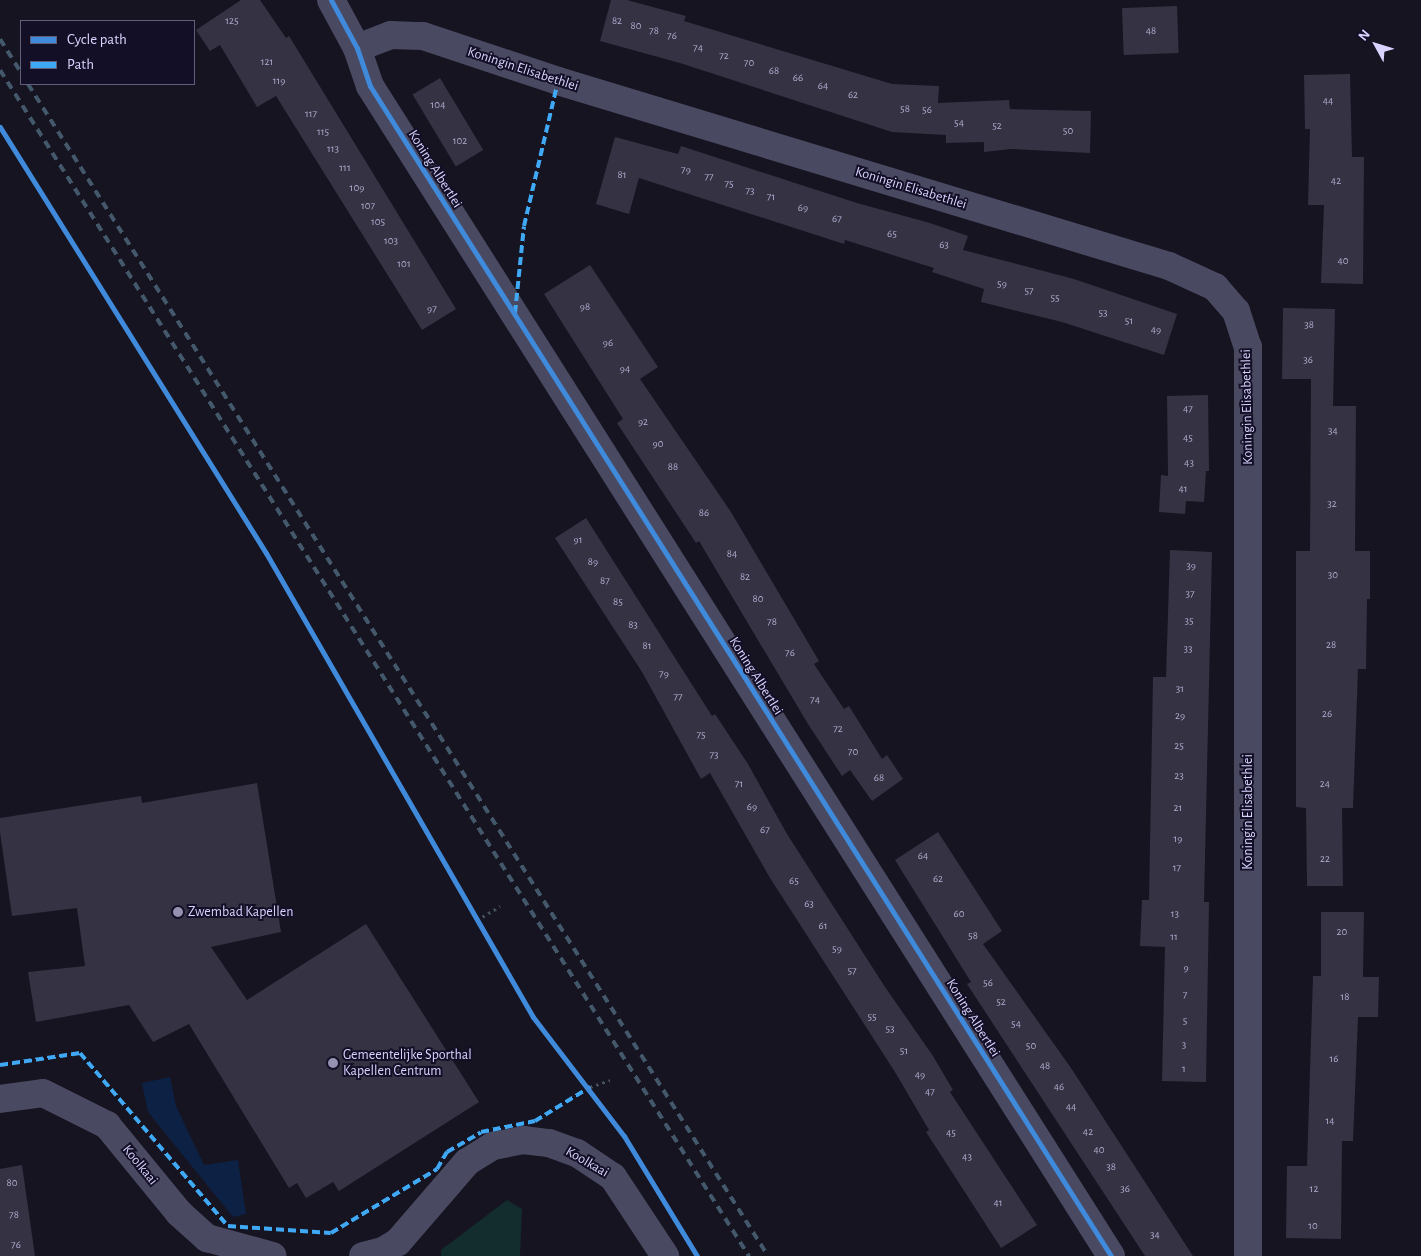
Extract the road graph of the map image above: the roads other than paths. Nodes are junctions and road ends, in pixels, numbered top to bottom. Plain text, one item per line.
1 (331, 0) edge
2 (357, 48) junction
3 (0, 1099) edge
4 (273, 1256) edge
5 (362, 1256) edge
6 (665, 1256) edge
7 (1111, 1256) edge
8 (1248, 1256) edge

1 - 2 street, Koning Albertlei
2 - 7 street, Koning Albertlei
2 - 8 street, Koningin Elisabethlei
3 - 4 street, Koolkaai
5 - 6 street, Koolkaai

